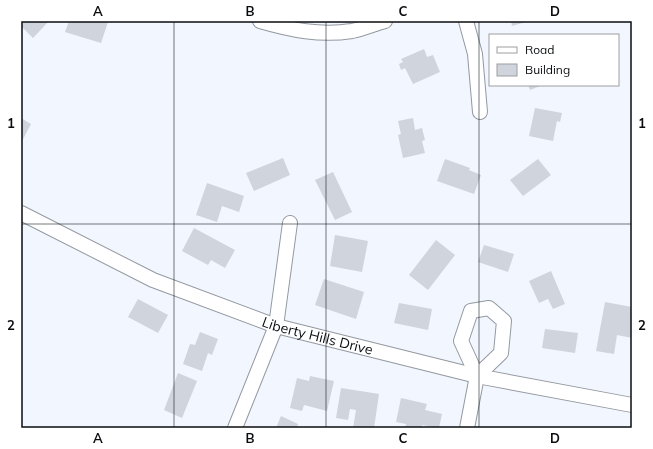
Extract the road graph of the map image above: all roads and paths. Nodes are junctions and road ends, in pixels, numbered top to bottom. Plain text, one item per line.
1 (260, 21) edge
2 (385, 21) edge
3 (466, 21) edge
4 (480, 112) dead end
5 (21, 213) edge
6 (290, 223) dead end
7 (276, 326) junction
8 (477, 376) junction
9 (632, 405) edge
10 (235, 428) edge
11 (467, 428) edge

1 - 2 street
3 - 4 street
5 - 7 street, Liberty Hills Drive
6 - 7 street
7 - 8 street, Liberty Hills Drive
7 - 10 street
8 - 9 street, Liberty Hills Drive
8 - 11 street

